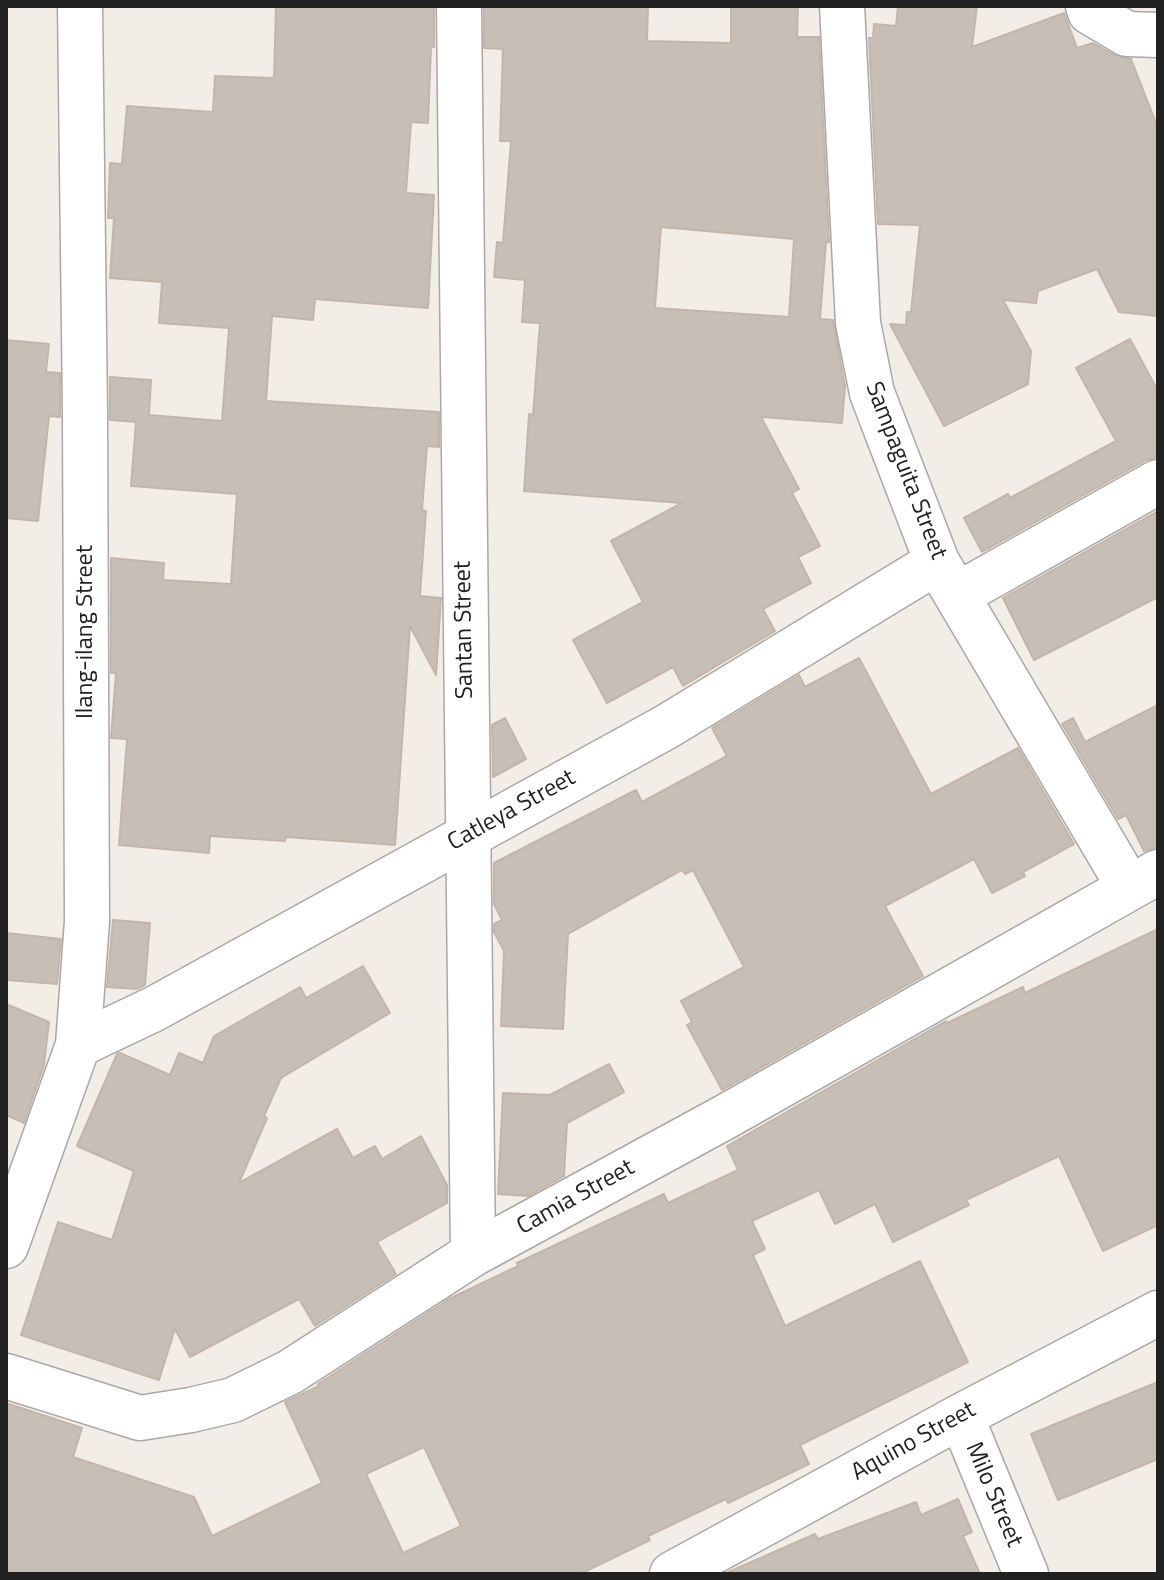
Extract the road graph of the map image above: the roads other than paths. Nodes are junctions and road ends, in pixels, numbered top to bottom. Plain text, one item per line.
1 (80, 6) edge
2 (459, 6) edge
3 (842, 6) edge
4 (1088, 6) edge
5 (1158, 35) edge
6 (1158, 482) edge
7 (947, 578) junction
8 (467, 836) junction
9 (1144, 880) edge
10 (78, 1045) junction
11 (6, 1246) edge
12 (473, 1254) junction
13 (1158, 1313) edge
14 (6, 1376) edge
15 (961, 1416) junction
16 (672, 1574) edge
17 (1026, 1574) edge

1 - 10 street, Ilang-ilang Street
2 - 8 street, Santan Street
3 - 7 street, Sampaguita Street
4 - 5 street
6 - 7 street, Catleya Street
7 - 8 street, Catleya Street
7 - 9 street, Sampaguita Street
8 - 10 street, Catleya Street
8 - 12 street, Santan Street
9 - 12 street, Camia Street
10 - 11 street, Ilang-ilang Street
12 - 14 street, Camia Street
13 - 15 street, Aquino Street
15 - 16 street, Aquino Street
15 - 17 street, Milo Street

